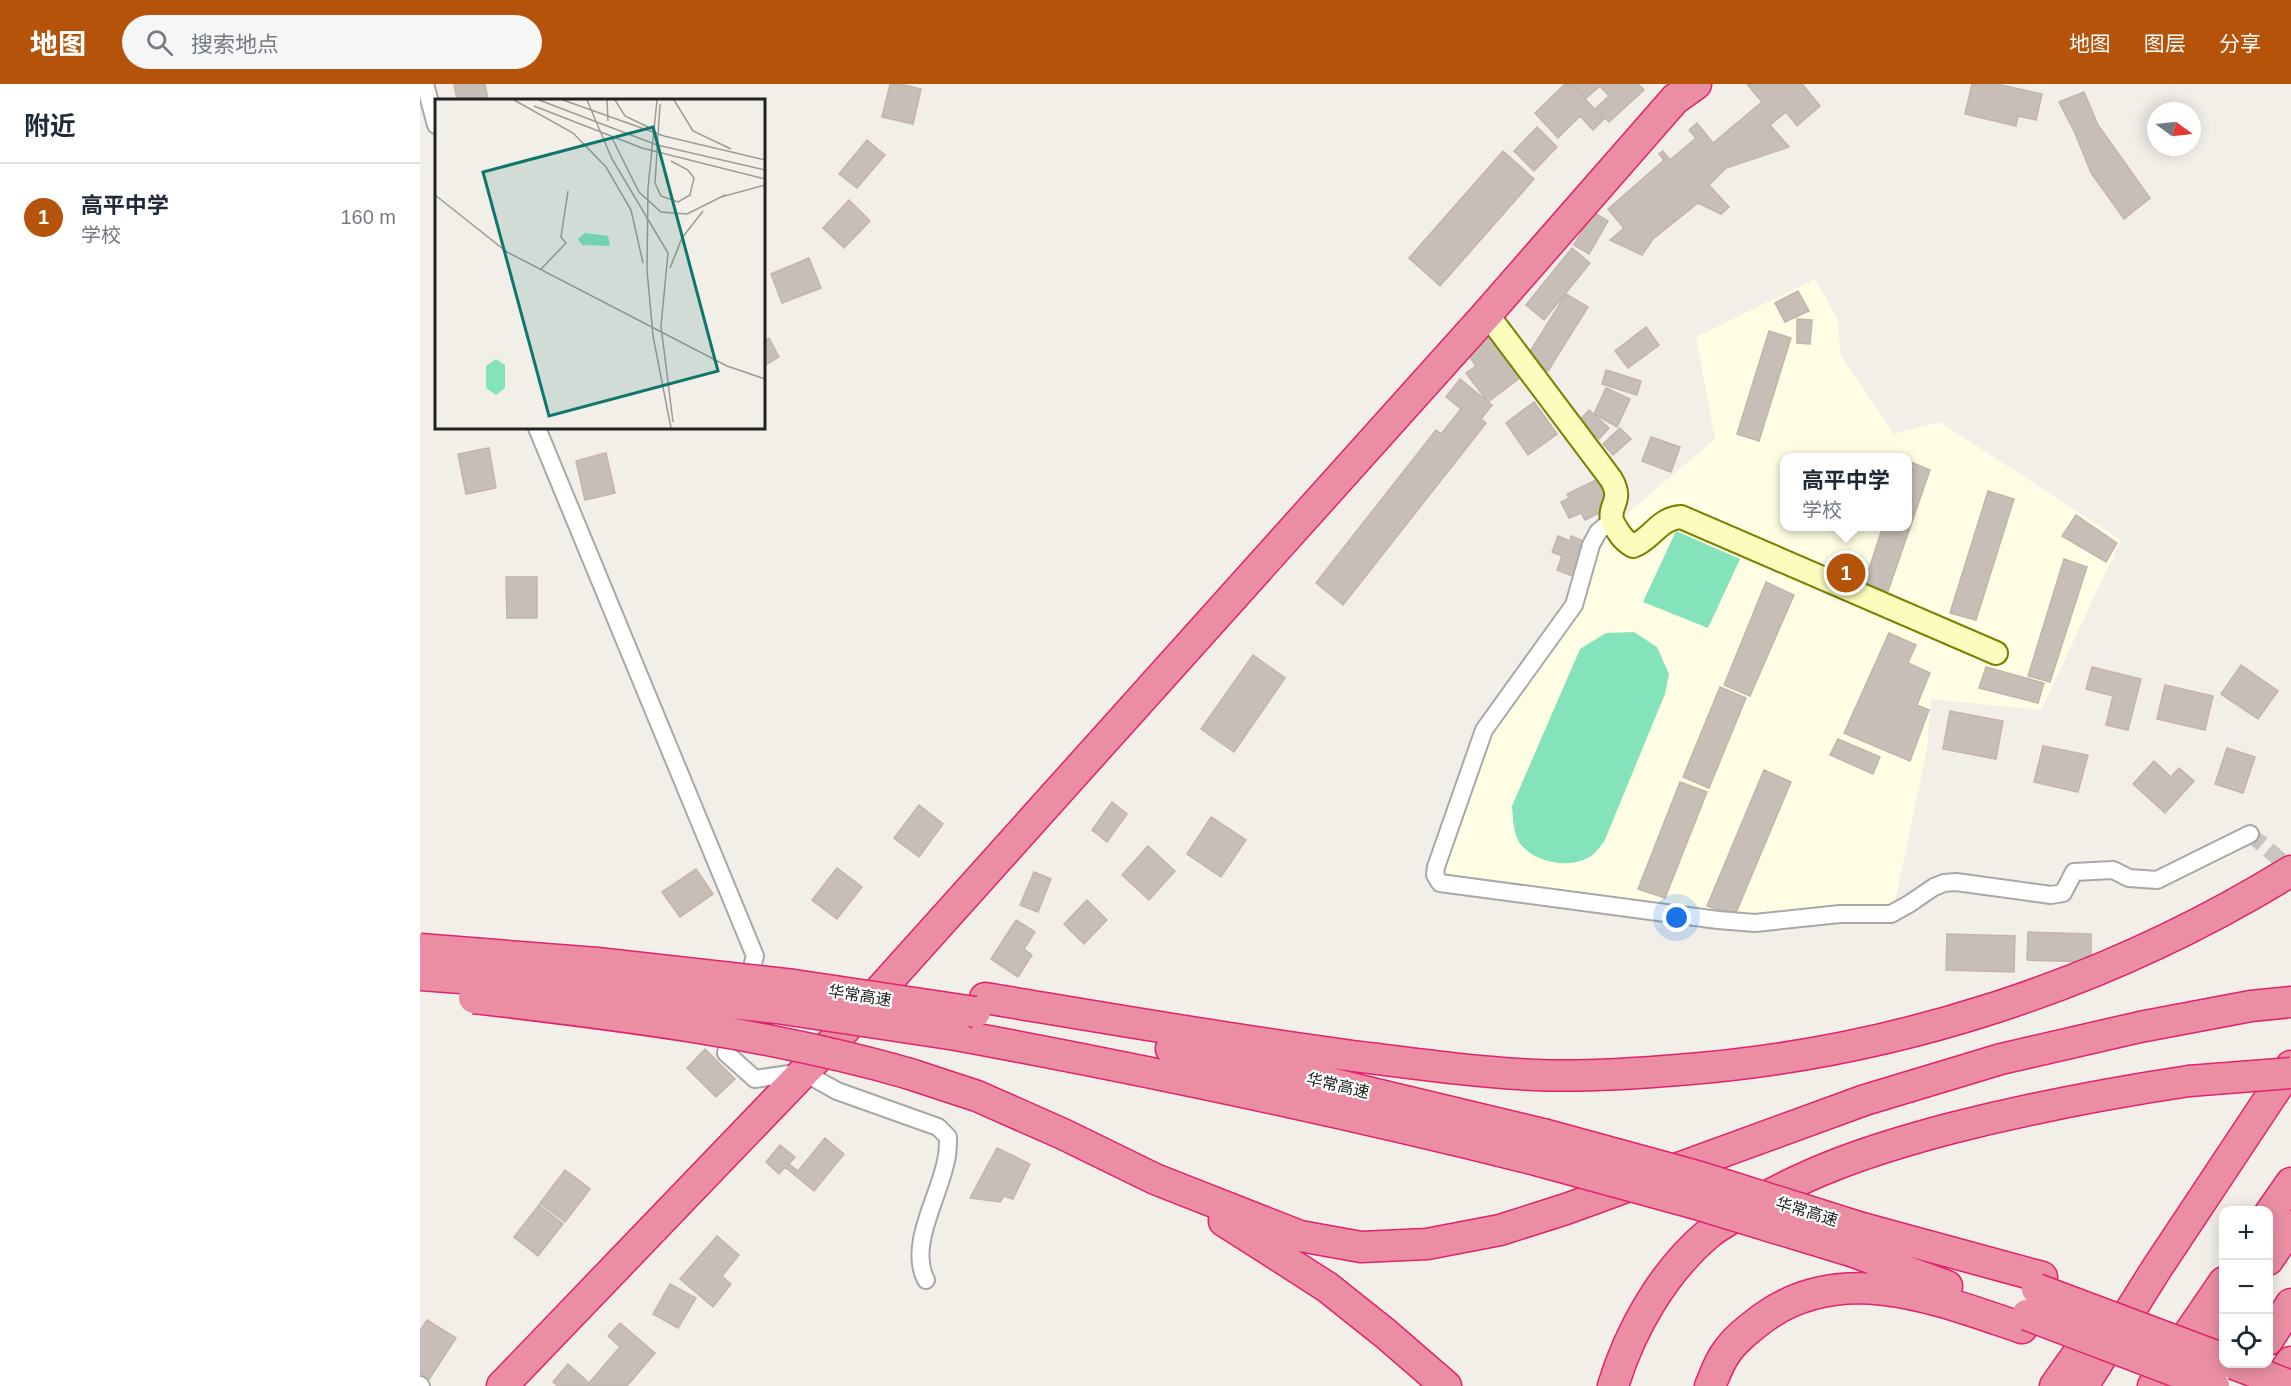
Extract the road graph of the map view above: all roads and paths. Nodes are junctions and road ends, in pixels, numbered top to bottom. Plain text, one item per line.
1 (425, 84) edge
2 (1678, 89) edge
3 (435, 121) edge
4 (1487, 314) junction
5 (537, 429) edge
6 (1612, 520) junction
7 (1996, 653) dead end
8 (2250, 834) dead end
9 (2291, 871) edge
10 (420, 949) edge
11 (420, 975) edge
12 (420, 992) edge
13 (2291, 1002) edge
14 (972, 1015) junction
15 (2291, 1066) edge
16 (803, 1072) junction
17 (2283, 1082) edge
18 (1155, 1179) junction
19 (2291, 1183) edge
20 (2273, 1209) edge
21 (2291, 1226) edge
22 (1858, 1240) junction
23 (2273, 1253) edge
24 (926, 1280) dead end
25 (2219, 1288) edge
26 (2032, 1302) junction
27 (2291, 1304) edge
28 (2273, 1332) edge
29 (2219, 1333) edge
30 (2219, 1341) edge
31 (2219, 1358) edge
32 (2273, 1362) edge
33 (2291, 1362) edge
34 (2244, 1368) edge
35 (2251, 1368) edge
36 (2291, 1369) edge
37 (502, 1386) edge
38 (1446, 1386) edge
39 (1613, 1386) edge
40 (1710, 1386) edge
41 (2055, 1386) edge
42 (2083, 1386) edge
43 (2153, 1386) edge
44 (2182, 1386) edge
45 (2214, 1386) edge
46 (2240, 1386) edge
47 (2274, 1386) edge
48 (2291, 1386) edge

1 - 3 street
2 - 4 highway
4 - 6 street
4 - 16 highway
5 - 16 street
6 - 7 street
6 - 8 street
9 - 14 highway
10 - 14 highway, 华常高速, bridge
11 - 14 highway, 华常高速, bridge
12 - 18 highway, bridge
13 - 18 highway
14 - 22 highway, 华常高速, bridge
15 - 17 highway
16 - 24 street
16 - 37 highway
17 - 39 highway, bridge
17 - 41 highway
17 - 42 highway
18 - 38 highway
19 - 20 highway
21 - 23 highway
22 - 26 highway
22 - 26 highway, 华常高速
25 - 43 highway
26 - 30 highway
26 - 31 highway, 华常高速, bridge
26 - 40 highway
26 - 44 highway
26 - 45 highway, 华常高速, bridge
27 - 28 highway
29 - 44 highway
32 - 36 highway
33 - 47 highway
34 - 48 highway, bridge
35 - 46 highway

